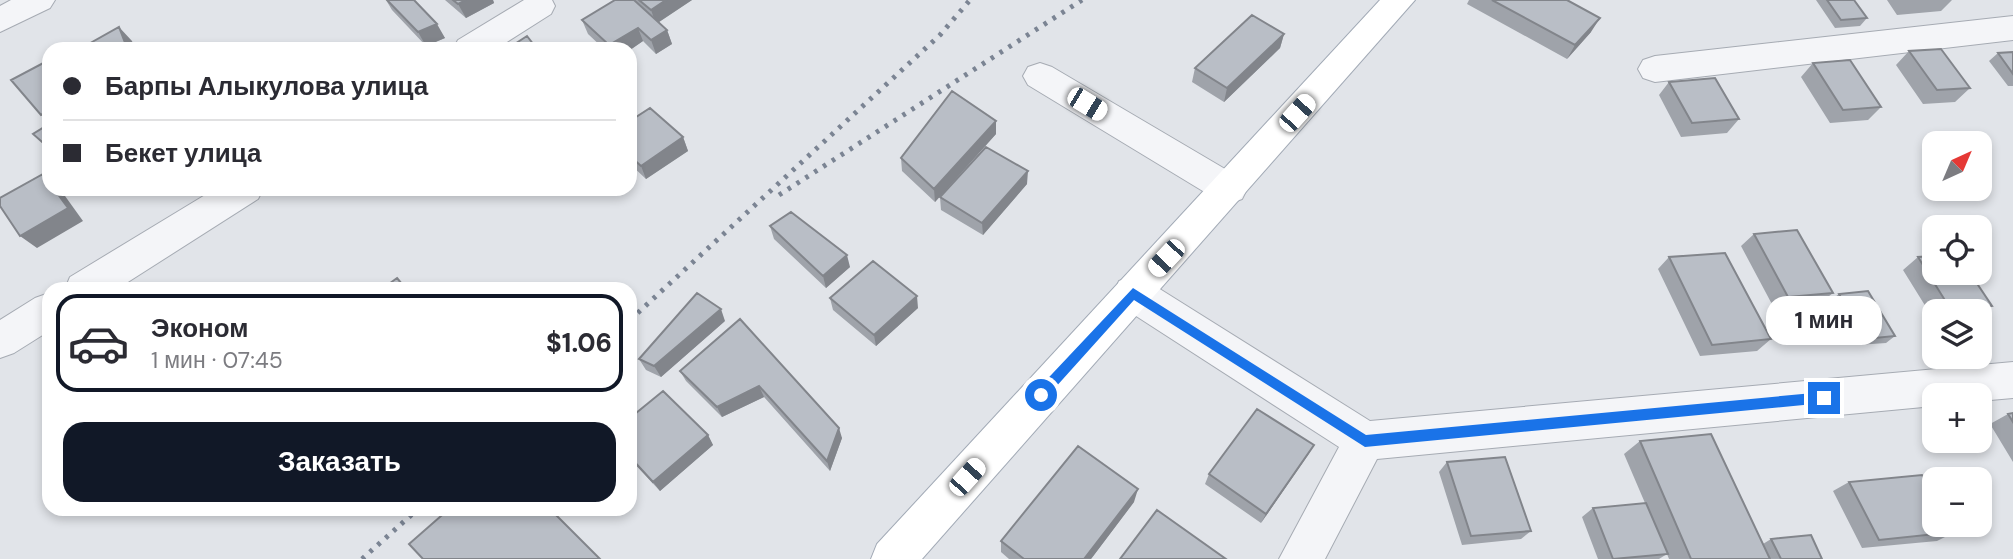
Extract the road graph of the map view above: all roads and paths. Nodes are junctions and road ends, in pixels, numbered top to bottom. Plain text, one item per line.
1 (39, 0) edge
2 (1399, 0) edge
3 (539, 6) dead end
4 (0, 20) edge
5 (2013, 28) edge
6 (481, 42) edge
7 (1656, 69) dead end
8 (1040, 76) dead end
9 (1229, 189) junction
10 (234, 196) edge
11 (95, 282) edge
12 (1133, 293) junction
13 (42, 314) edge
14 (0, 341) edge
15 (2013, 380) edge
16 (1365, 441) junction
17 (893, 559) edge
18 (1301, 559) edge

1 - 4 street
2 - 9 main road
3 - 6 street
5 - 7 street
8 - 9 street
9 - 12 main road
10 - 11 street
12 - 16 street
12 - 17 main road
13 - 14 street
15 - 16 street
16 - 18 street

